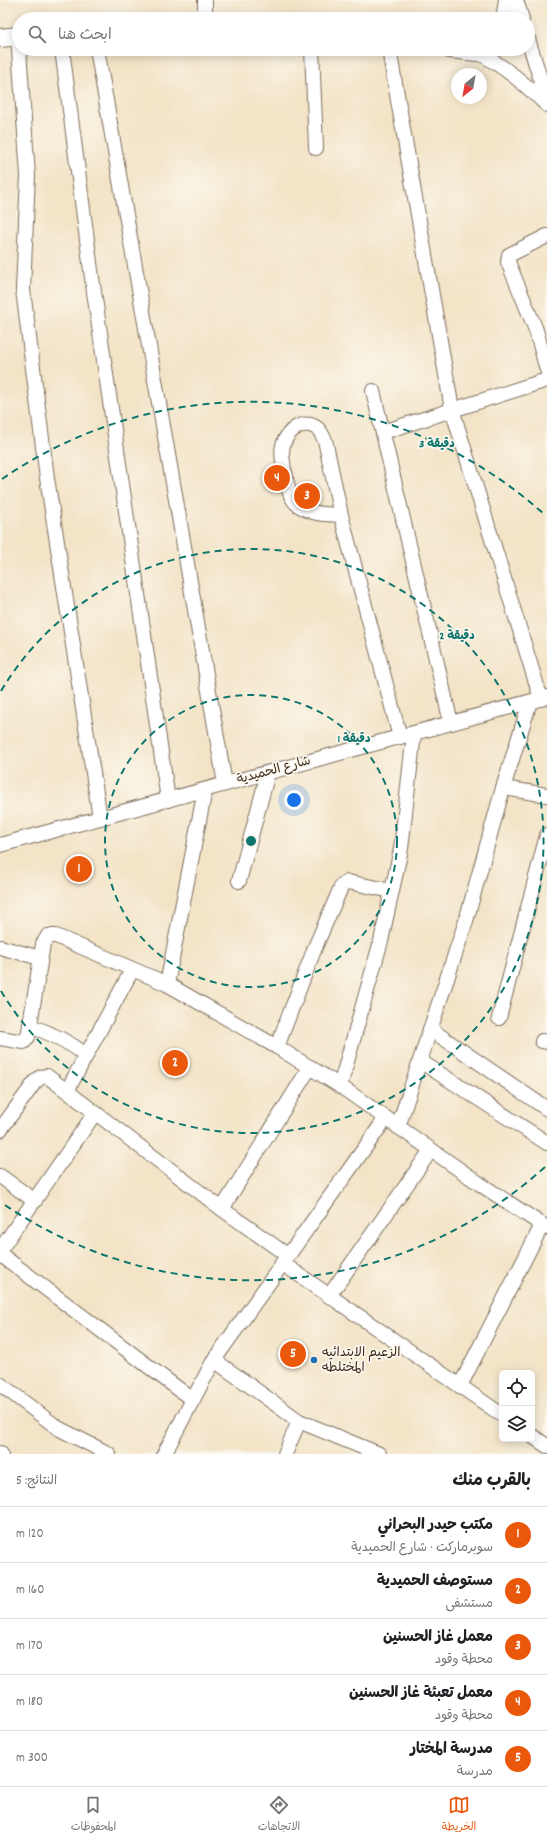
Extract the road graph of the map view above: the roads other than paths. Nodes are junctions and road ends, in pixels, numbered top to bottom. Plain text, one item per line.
1 (206, 0) edge
2 (508, 0) edge
3 (516, 0) edge
4 (205, 12) edge
5 (506, 12) edge
6 (520, 12) edge
7 (12, 37) edge
8 (0, 38) edge
9 (20, 56) edge
10 (63, 56) edge
11 (98, 56) edge
12 (312, 56) edge
13 (390, 56) edge
14 (488, 56) edge
15 (534, 56) edge
16 (547, 100) edge
17 (547, 105) edge
18 (316, 148) dead end
19 (547, 236) edge
20 (541, 327) edge
21 (547, 370) edge
22 (547, 380) edge
23 (373, 391) dead end
24 (452, 409) junction
25 (383, 432) junction
26 (341, 514) junction
27 (539, 699) edge
28 (451, 723) junction
29 (414, 733) junction
30 (400, 737) junction
31 (268, 772) junction
32 (225, 784) junction
33 (503, 788) junction
34 (204, 790) junction
35 (547, 796) edge
36 (168, 800) junction
37 (100, 818) junction
38 (547, 835) edge
39 (2, 842) edge
40 (239, 881) dead end
41 (392, 891) junction
42 (0, 947) edge
43 (40, 958) junction
44 (132, 970) junction
45 (167, 984) junction
46 (499, 1018) dead end
47 (30, 1026) junction
48 (430, 1029) junction
49 (0, 1038) edge
50 (277, 1047) junction
51 (86, 1055) junction
52 (420, 1061) junction
53 (310, 1067) junction
54 (340, 1086) junction
55 (66, 1091) junction
56 (547, 1109) edge
57 (95, 1113) junction
58 (386, 1118) junction
59 (398, 1127) junction
60 (0, 1130) edge
61 (547, 1143) edge
62 (431, 1150) junction
63 (0, 1176) edge
64 (35, 1201) junction
65 (222, 1209) junction
66 (544, 1226) edge
67 (0, 1250) edge
68 (0, 1254) edge
69 (284, 1259) junction
70 (329, 1296) junction
71 (214, 1360) junction
72 (0, 1384) edge
73 (460, 1386) junction
74 (193, 1400) junction
75 (499, 1413) edge
76 (299, 1421) junction
77 (535, 1438) edge
78 (547, 1446) edge
79 (109, 1454) edge
80 (164, 1454) edge
81 (285, 1454) edge
82 (379, 1454) edge

1 - 4 street
2 - 5 main road
3 - 6 street
7 - 8 main road
9 - 37 street
10 - 36 street
11 - 32 street
12 - 18 street
13 - 24 street
14 - 17 street
15 - 16 street
19 - 20 street
20 - 21 street
22 - 24 street
23 - 25 street
24 - 25 street
24 - 27 street
25 - 28 street
26 - 26 street
26 - 30 street
27 - 28 street, شارع الحميدية
27 - 33 street
28 - 29 street, شارع الحميدية
29 - 30 street, شارع الحميدية
29 - 41 street
30 - 31 street, شارع الحميدية
31 - 32 street, شارع الحميدية
31 - 40 street
32 - 34 street, شارع الحميدية
33 - 35 street
33 - 48 street
34 - 36 street, شارع الحميدية
34 - 45 street
36 - 37 street, شارع الحميدية
37 - 39 street, شارع الحميدية
38 - 46 street
41 - 50 street
41 - 54 street
42 - 43 street
43 - 44 street
43 - 47 street
44 - 45 street
44 - 51 street
45 - 50 street
47 - 49 street
47 - 51 street
48 - 52 street
48 - 56 street
50 - 53 street
51 - 55 street
52 - 59 street
52 - 61 street
53 - 54 street
53 - 65 street
54 - 58 street
55 - 57 street
55 - 60 street
57 - 64 street
57 - 65 street
58 - 59 street
58 - 69 street
59 - 62 street
62 - 66 street
62 - 70 street
63 - 64 street
64 - 67 street
65 - 69 street
66 - 73 street
68 - 74 street
69 - 70 street
69 - 71 street
70 - 73 street
71 - 74 street
71 - 76 street
72 - 79 street
73 - 75 street
74 - 80 street
76 - 81 street
76 - 82 street
77 - 78 street

